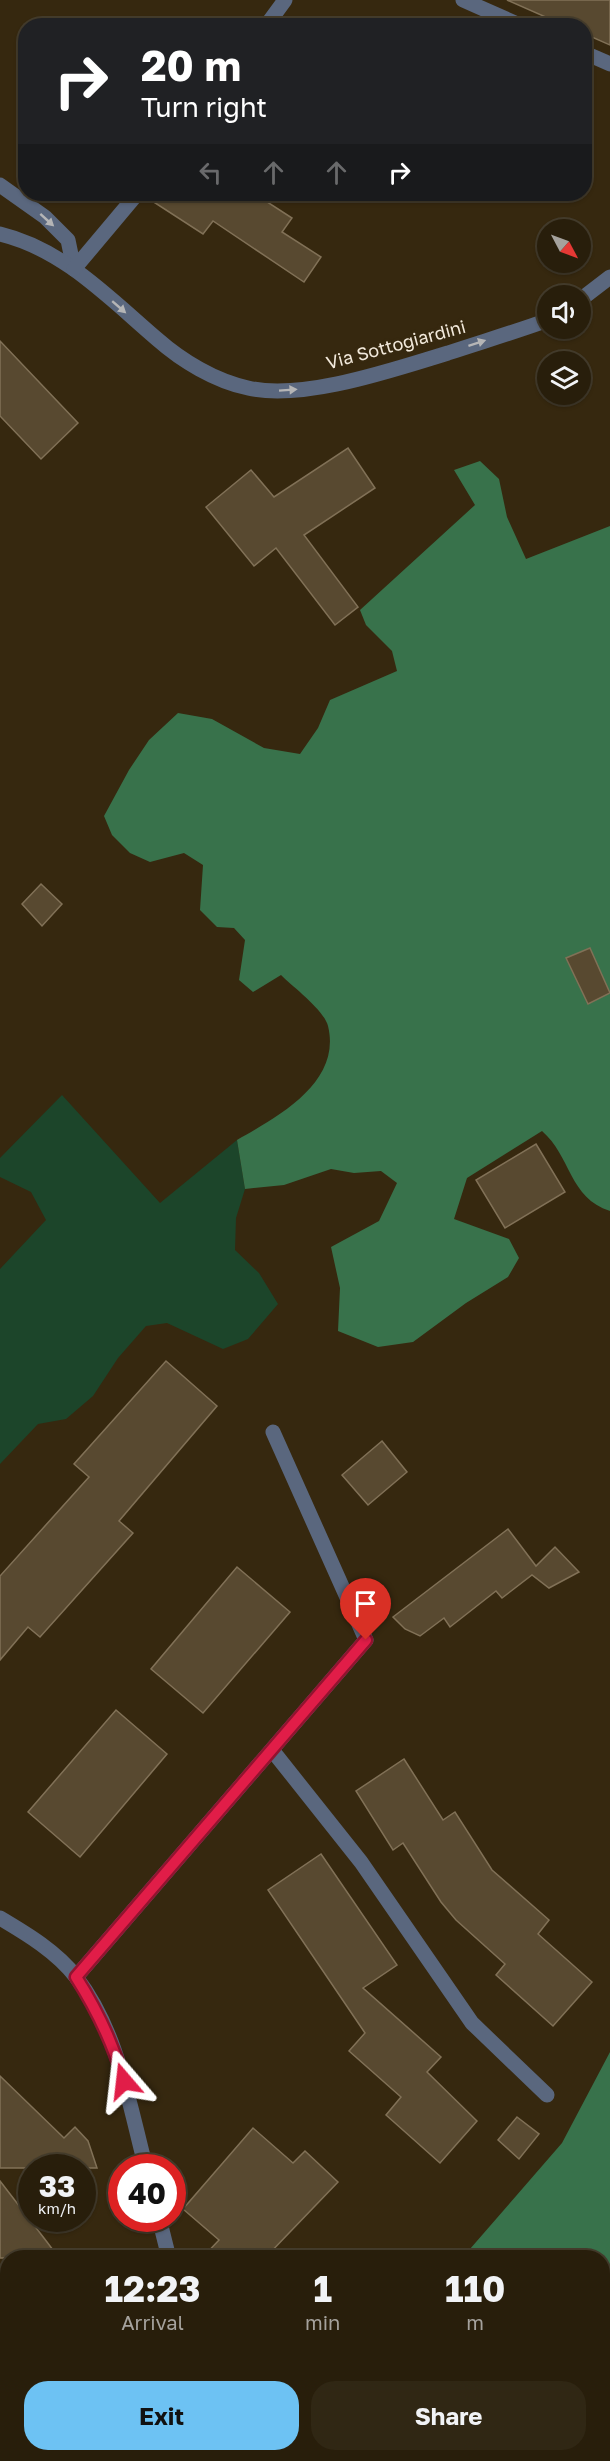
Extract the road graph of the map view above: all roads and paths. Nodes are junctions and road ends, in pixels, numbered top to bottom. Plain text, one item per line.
1 (464, 0) edge
2 (283, 3) edge
3 (272, 18) edge
4 (504, 18) edge
5 (592, 56) edge
6 (610, 64) edge
7 (0, 185) edge
8 (18, 198) edge
9 (22, 201) edge
10 (131, 201) edge
11 (0, 234) edge
12 (74, 269) junction
13 (610, 277) edge
14 (591, 292) edge
15 (537, 323) edge
16 (273, 1432) dead end
17 (272, 1750) junction
18 (0, 1918) edge
19 (76, 1977) junction
20 (547, 2095) dead end
21 (142, 2154) edge
22 (162, 2232) edge
23 (167, 2250) edge

1 - 4 street
2 - 3 street
5 - 6 street
7 -> 8 street
9 -> 12 street
10 - 12 street
11 - 12 street, Via Sottogiardini
12 -> 15 street, Via Sottogiardini
13 - 14 street
16 - 17 street
17 - 19 street
17 - 20 street
18 - 19 street
19 - 21 street
22 - 23 street

